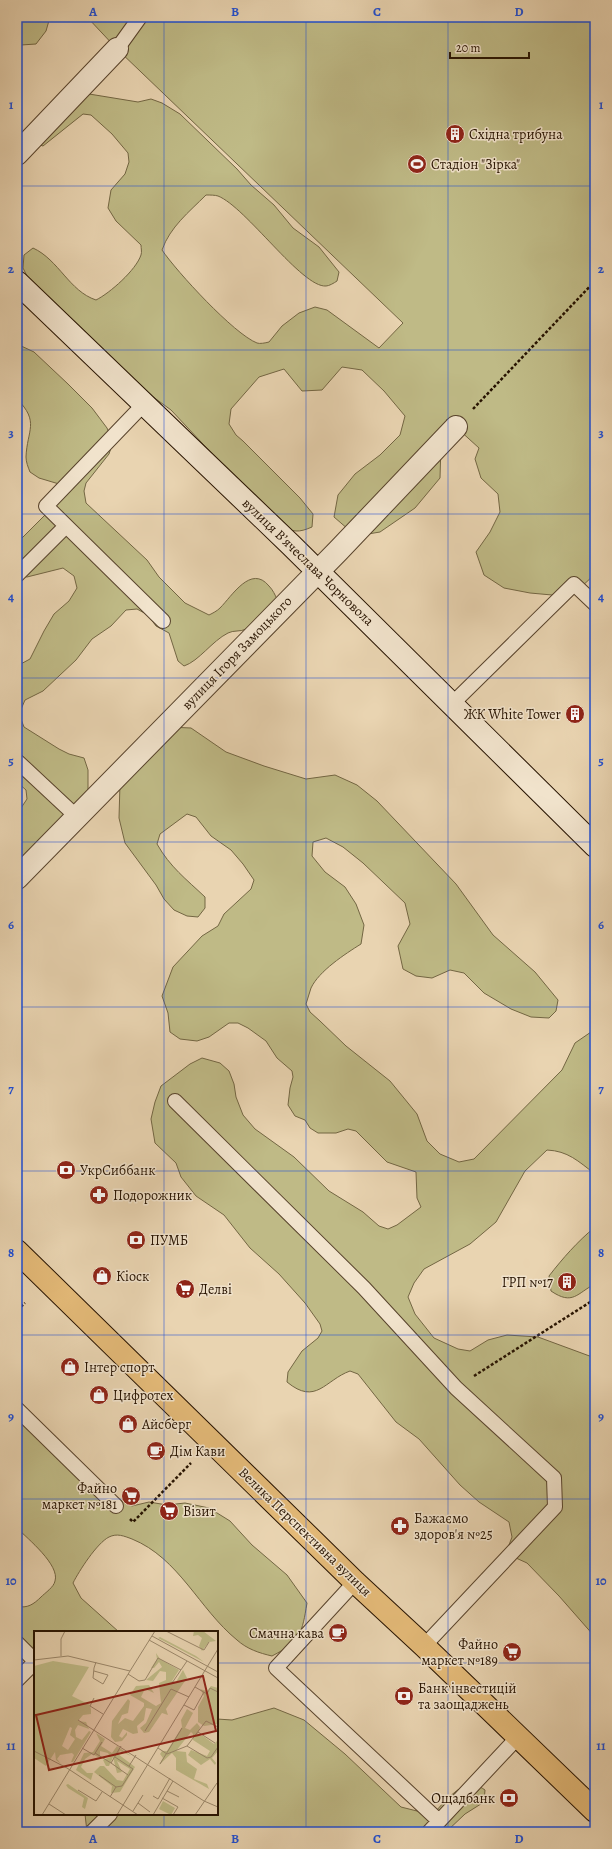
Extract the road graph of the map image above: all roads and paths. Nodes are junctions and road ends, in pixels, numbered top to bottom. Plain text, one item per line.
1 (140, 17) edge
2 (117, 49) joint
3 (17, 154) edge
4 (595, 281) edge
5 (17, 282) edge
6 (144, 404) junction
7 (456, 427) joint
8 (66, 526) junction
9 (317, 571) junction
10 (17, 575) edge
11 (595, 604) edge
12 (163, 621) dead end
13 (452, 704) junction
14 (17, 761) edge
15 (77, 817) junction
16 (594, 844) edge
17 (17, 878) edge
18 (175, 1101) dead end
19 (17, 1251) edge
20 (595, 1300) edge
21 (25, 1303) dead end
22 (17, 1310) edge
23 (456, 1388) junction
24 (17, 1408) edge
25 (191, 1462) dead end
26 (116, 1506) joint
27 (355, 1582) junction
28 (17, 1643) edge
29 (424, 1646) junction
30 (34, 1661) edge
31 (34, 1663) edge
32 (17, 1680) edge
33 (518, 1737) junction
34 (595, 1811) edge
35 (109, 1815) edge
36 (439, 1821) junction
37 (92, 1832) edge
38 (429, 1832) edge

1 - 2 lane
2 - 3 street
4 - 7 path
5 - 6 street, вулиця Вʼячеслава Чорновола
6 - 8 lane
6 - 9 street, вулиця Вʼячеслава Чорновола
7 - 9 street, вулиця Ігоря Замоцького
8 - 10 lane
8 - 12 lane
9 - 13 street, вулиця Вʼячеслава Чорновола
9 - 15 street, вулиця Ігоря Замоцького
11 - 13 lane
13 - 16 street, вулиця Вʼячеслава Чорновола
14 - 15 lane
15 - 17 street, вулиця Ігоря Замоцького
18 - 23 lane
19 - 27 main road, Велика Перспективна вулиця
20 - 23 path
21 - 22 path
23 - 29 lane
24 - 26 lane
25 - 26 path
27 - 29 main road, Велика Перспективна вулиця
27 - 36 lane
28 - 30 lane
29 - 33 main road, Велика Перспективна вулиця
31 - 32 lane
33 - 34 main road, Велика Перспективна вулиця
33 - 36 lane
35 - 37 lane
36 - 38 lane

